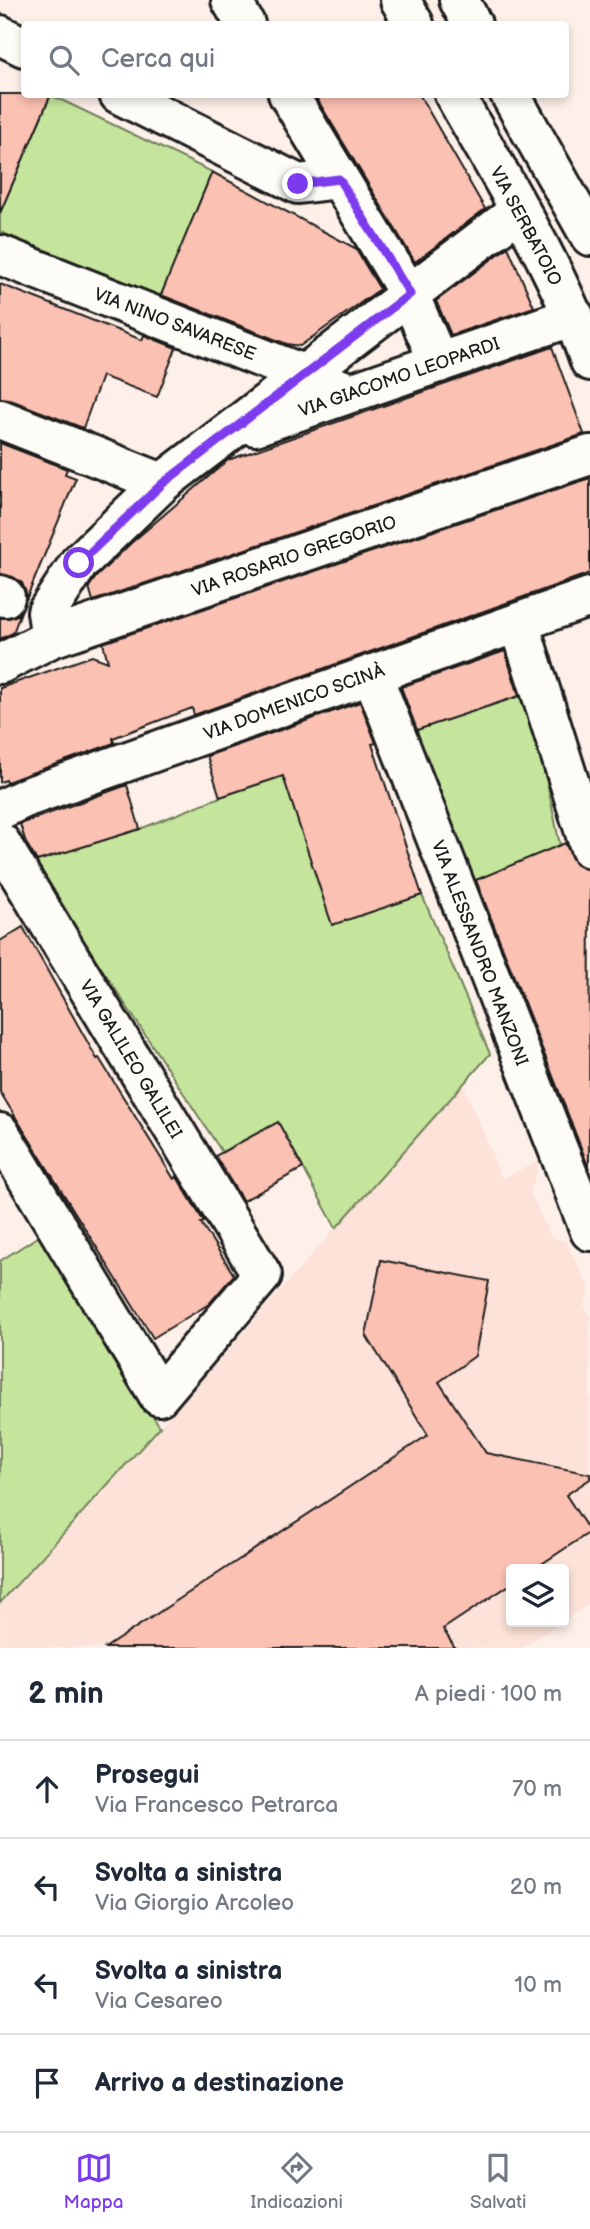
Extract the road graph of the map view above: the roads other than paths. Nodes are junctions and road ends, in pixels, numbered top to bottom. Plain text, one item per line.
1 (231, 0) edge
2 (400, 0) edge
3 (459, 0) edge
4 (244, 21) edge
5 (412, 21) edge
6 (470, 21) edge
7 (0, 35) edge
8 (21, 46) edge
9 (127, 98) edge
10 (290, 98) edge
11 (456, 98) edge
12 (512, 98) edge
13 (339, 179) junction
14 (520, 210) junction
15 (590, 236) edge
16 (0, 255) edge
17 (410, 294) junction
18 (574, 316) junction
19 (590, 361) edge
20 (439, 363) junction
21 (306, 374) junction
22 (351, 393) junction
23 (0, 418) edge
24 (225, 437) junction
25 (590, 455) edge
26 (162, 484) junction
27 (590, 597) edge
28 (519, 623) junction
29 (51, 638) junction
30 (0, 664) edge
31 (372, 674) junction
32 (0, 810) edge
33 (0, 842) edge
34 (590, 848) edge
35 (0, 1133) edge
36 (590, 1231) edge

1 - 4 street
2 - 5 street
3 - 6 street
7 - 8 street
9 - 13 street
10 - 13 street
11 - 14 street, VIA SERBATOIO
12 - 15 street
13 - 17 street
14 - 17 street
14 - 18 street, VIA SERBATOIO
16 - 21 street, VIA NINO SAVARESE
17 - 20 street
17 - 21 street
18 - 19 street, VIA SERBATOIO
18 - 20 street, VIA GIACOMO LEOPARDI
20 - 22 street, VIA GIACOMO LEOPARDI
21 - 22 street, VIA NINO SAVARESE
21 - 24 street
22 - 24 street, VIA GIACOMO LEOPARDI
23 - 26 street
24 - 26 street
25 - 29 street, VIA ROSARIO GREGORIO
26 - 29 street
27 - 28 street, VIA DOMENICO SCINÀ
28 - 31 street, VIA DOMENICO SCINÀ
28 - 34 street
29 - 30 street, VIA ROSARIO GREGORIO
31 - 32 street, VIA DOMENICO SCINÀ
31 - 36 street, VIA ALESSANDRO MANZONI
33 - 35 street, VIA GALILEO GALILEI

